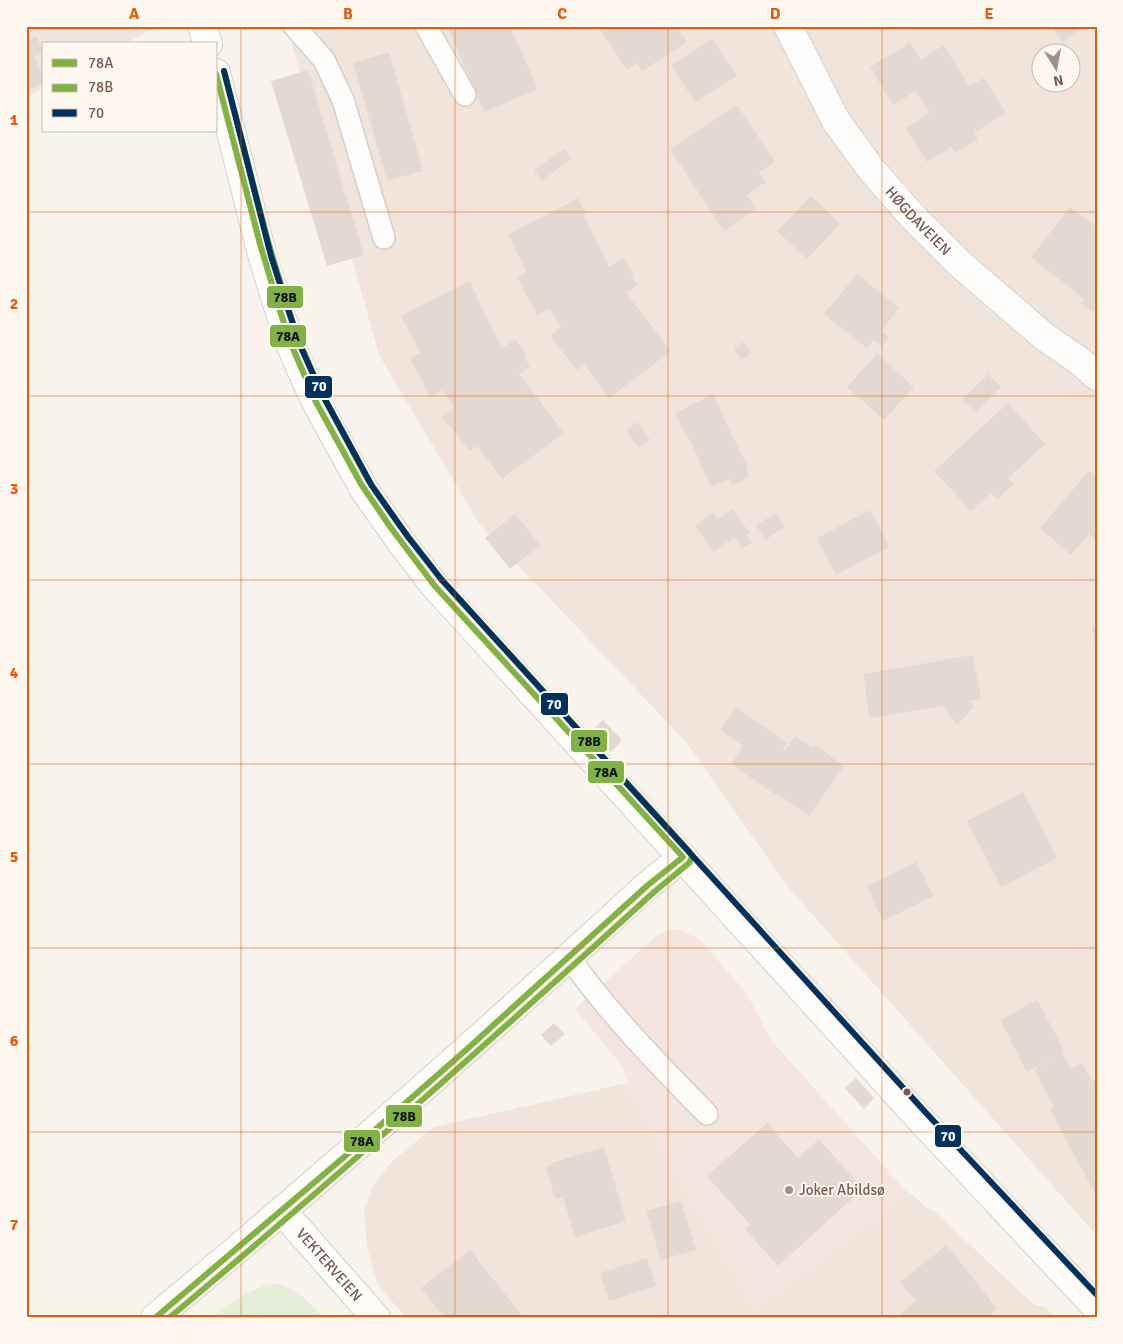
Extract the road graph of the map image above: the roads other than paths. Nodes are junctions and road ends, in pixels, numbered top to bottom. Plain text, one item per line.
1 (202, 26) edge
2 (294, 26) edge
3 (426, 26) edge
4 (788, 26) edge
5 (207, 42) edge
6 (218, 81) edge
7 (465, 95) dead end
8 (384, 238) dead end
9 (1097, 376) edge
10 (683, 857) junction
11 (569, 957) junction
12 (706, 1114) dead end
13 (283, 1212) junction
14 (1097, 1308) edge
15 (155, 1318) edge
16 (376, 1318) edge

1 - 5 main road
2 - 8 lane
3 - 7 lane
4 - 9 main road, HØGDAVEIEN
6 - 10 main road
10 - 11 main road
10 - 14 main road
11 - 12 lane
11 - 13 main road
13 - 15 main road
13 - 16 main road, VEKTERVEIEN

